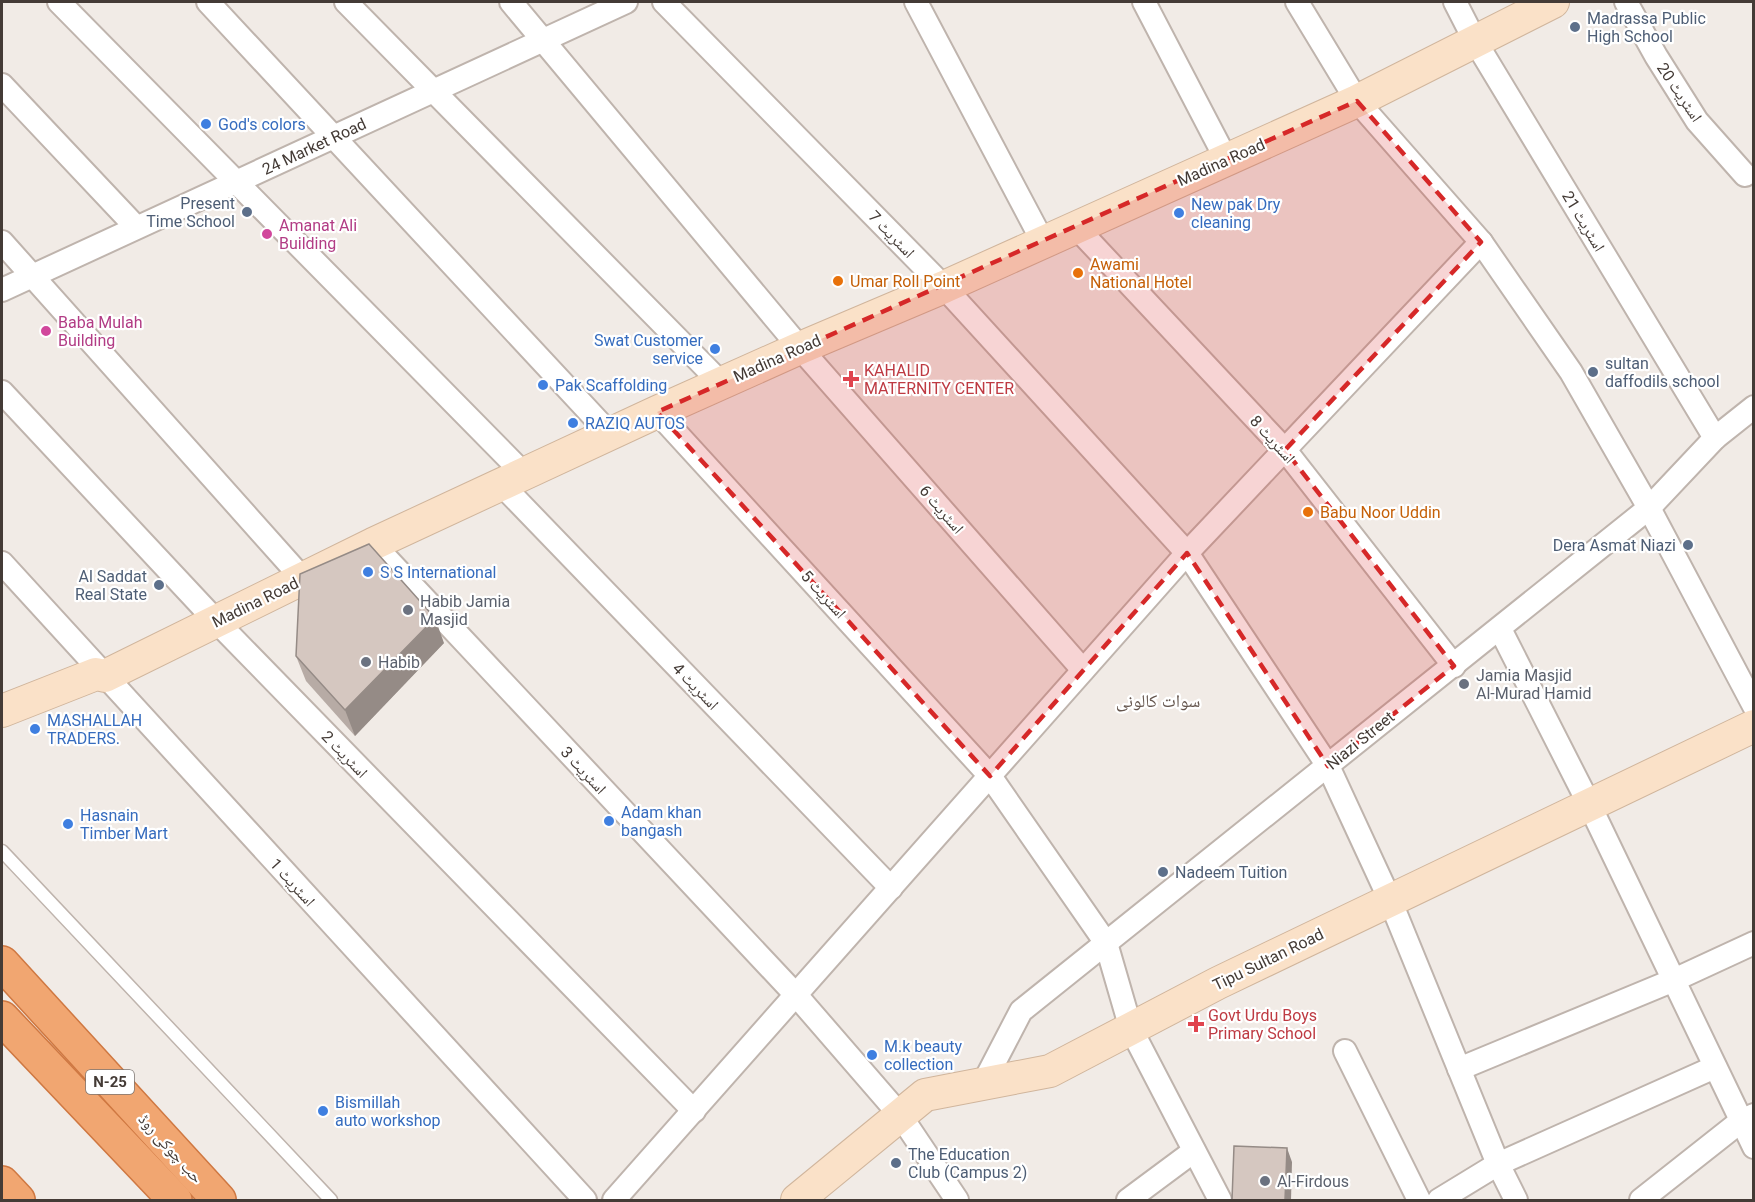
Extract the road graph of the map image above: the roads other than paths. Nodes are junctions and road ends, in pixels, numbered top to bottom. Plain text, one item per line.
1 (59, 2) edge
2 (208, 2) edge
3 (346, 2) edge
4 (511, 2) edge
5 (626, 2) edge
6 (664, 2) edge
7 (916, 2) edge
8 (1144, 2) edge
9 (1297, 2) edge
10 (1455, 2) edge
11 (1553, 2) edge
12 (1626, 2) edge
13 (544, 39) junction
14 (1475, 41) junction
15 (2, 85) edge
16 (433, 91) junction
17 (1357, 101) junction
18 (334, 137) junction
19 (1226, 159) junction
20 (1745, 175) dead end
21 (237, 182) junction
22 (136, 227) junction
23 (1076, 227) junction
24 (2, 242) edge
25 (1042, 242) junction
26 (1481, 242) junction
27 (32, 276) junction
28 (944, 287) junction
29 (2, 290) edge
30 (800, 348) junction
31 (721, 383) junction
32 (2, 392) edge
33 (1754, 407) edge
34 (657, 412) junction
35 (610, 434) junction
36 (1715, 438) junction
37 (1285, 450) junction
38 (513, 479) junction
39 (1648, 508) junction
40 (373, 544) junction
41 (1187, 553) junction
42 (2, 563) edge
43 (303, 579) junction
44 (216, 621) junction
45 (1500, 629) junction
46 (1454, 666) junction
47 (1083, 670) junction
48 (105, 676) junction
49 (1754, 706) edge
50 (2, 711) edge
51 (1754, 726) edge
52 (1328, 766) junction
53 (990, 776) junction
54 (1589, 804) junction
55 (2, 851) edge
56 (891, 888) junction
57 (1390, 900) junction
58 (1106, 943) junction
59 (1754, 943) edge
60 (2, 963) edge
61 (1674, 980) junction
62 (796, 995) junction
63 (2, 1018) edge
64 (1131, 1029) junction
65 (1345, 1051) dead end
66 (1715, 1067) junction
67 (1459, 1069) junction
68 (983, 1084) junction
69 (694, 1111) junction
70 (900, 1115) junction
71 (1747, 1118) edge
72 (1754, 1147) edge
73 (1194, 1151) junction
74 (1498, 1164) junction
75 (2, 1183) edge
76 (18, 1200) edge
77 (175, 1200) edge
78 (219, 1200) edge
79 (331, 1200) edge
80 (585, 1200) edge
81 (614, 1200) edge
82 (796, 1200) edge
83 (957, 1200) edge
84 (1128, 1200) edge
85 (1220, 1200) edge
86 (1419, 1200) edge
87 (1439, 1200) edge
88 (1516, 1200) edge
89 (1641, 1200) edge

1 - 21 street, اسٹریٹ 4
2 - 18 street
3 - 16 street
4 - 13 street, اسٹریٹ 6
5 - 13 street, 24 Market Road
6 - 28 street, اسٹریٹ 7
7 - 25 street
8 - 19 street
9 - 17 street
10 - 14 street, اسٹریٹ 21
11 - 14 street, Madina Road
12 - 20 street, اسٹریٹ 20
13 - 16 street, 24 Market Road
13 - 30 street, اسٹریٹ 6
14 - 17 street, Madina Road
14 - 36 street, اسٹریٹ 21
15 - 22 street
16 - 18 street, 24 Market Road
16 - 31 street
17 - 19 street, Madina Road
17 - 26 street
18 - 21 street, 24 Market Road
18 - 35 street
19 - 23 street, Madina Road
21 - 22 street, 24 Market Road
21 - 38 street, اسٹریٹ 4
22 - 27 street, 24 Market Road
23 - 25 street, Madina Road
23 - 37 street, اسٹریٹ 8
24 - 27 street
25 - 28 street, Madina Road
26 - 37 street
26 - 39 street
27 - 29 street, 24 Market Road
27 - 43 street
28 - 30 street, Madina Road
28 - 41 street, اسٹریٹ 7
30 - 31 street, Madina Road
30 - 47 street, اسٹریٹ 6
31 - 34 street, Madina Road
32 - 44 street, اسٹریٹ 2
33 - 36 street, Niazi Street
34 - 35 street, Madina Road
34 - 53 street, اسٹریٹ 5
35 - 38 street, Madina Road
36 - 39 street, Niazi Street
37 - 41 street
37 - 46 street, اسٹریٹ 8
38 - 40 street, Madina Road
38 - 56 street, اسٹریٹ 4
39 - 45 street, Niazi Street
39 - 49 street
40 - 43 street, Madina Road
40 - 62 street, اسٹریٹ 3
41 - 47 street
41 - 52 street, اسٹریٹ 7
42 - 48 street, اسٹریٹ 1
43 - 44 street, Madina Road
44 - 48 street, Madina Road
44 - 69 street, اسٹریٹ 2
45 - 46 street, Niazi Street
45 - 54 street
46 - 52 street, Niazi Street
47 - 53 street
48 - 50 street, Madina Road
48 - 80 street, اسٹریٹ 1
51 - 54 street, Tipu Sultan Road
52 - 57 street, اسٹریٹ 7
52 - 58 street, Niazi Street
53 - 56 street
53 - 58 street, اسٹریٹ 5
54 - 57 street, Tipu Sultan Road
54 - 61 street
55 - 79 lane
56 - 62 street
57 - 64 street, Tipu Sultan Road
57 - 67 street, اسٹریٹ 7
58 - 64 street, اسٹریٹ 5
58 - 68 street, Niazi Street
59 - 61 street
60 - 78 highway, حب چوکی روڈ / N-25
61 - 66 street
61 - 67 street
62 - 69 street
62 - 70 street, اسٹریٹ 3
63 - 77 highway, حب چوکی روڈ / N-25
64 - 68 street, Tipu Sultan Road
64 - 73 street, اسٹریٹ 5
65 - 86 street
66 - 71 street
66 - 74 street
67 - 74 street, اسٹریٹ 7
68 - 70 street, Tipu Sultan Road
69 - 81 street
70 - 82 street, Tipu Sultan Road
70 - 83 street, اسٹریٹ 3
71 - 72 street
71 - 89 street
73 - 84 street
73 - 85 street, اسٹریٹ 5
74 - 87 street
74 - 88 street, اسٹریٹ 7
75 - 76 highway

